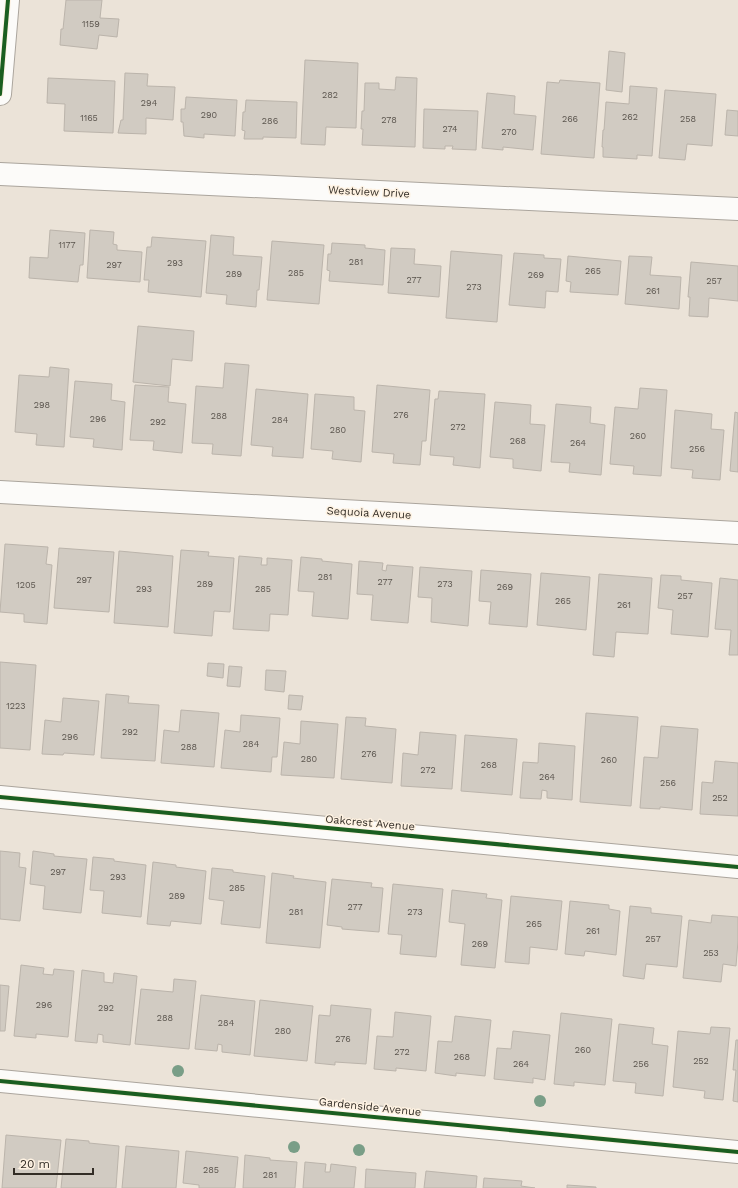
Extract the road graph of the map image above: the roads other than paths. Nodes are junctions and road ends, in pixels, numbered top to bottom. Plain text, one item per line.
1 (8, 0) edge
2 (0, 94) edge
3 (0, 174) edge
4 (738, 209) edge
5 (0, 492) edge
6 (738, 533) edge
7 (0, 797) edge
8 (738, 866) edge
9 (0, 1081) edge
10 (738, 1152) edge

1 - 2 street
3 - 4 street, Westview Drive
5 - 6 street, Sequoia Avenue
7 - 8 street, Oakcrest Avenue
9 - 10 street, Gardenside Avenue

